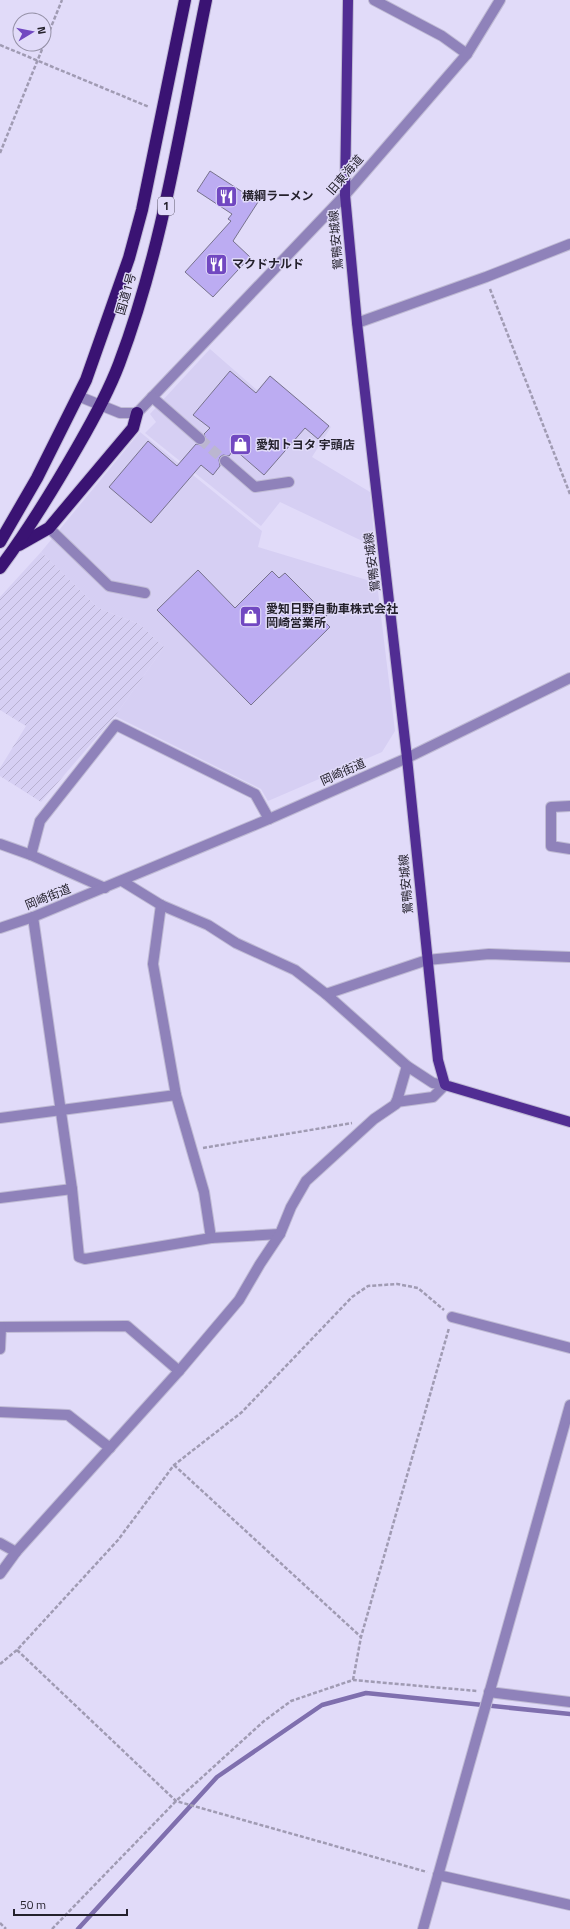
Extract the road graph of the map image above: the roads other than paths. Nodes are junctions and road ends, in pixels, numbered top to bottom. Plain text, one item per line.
1 (185, 0) edge
2 (206, 0) edge
3 (348, 0) edge
4 (374, 0) edge
5 (500, 0) edge
6 (467, 54) junction
7 (345, 195) junction
8 (570, 244) edge
9 (357, 323) junction
10 (78, 396) junction
11 (152, 397) junction
12 (101, 406) junction
13 (137, 413) junction
14 (200, 439) tunnel mouth
15 (225, 461) tunnel mouth
16 (289, 482) dead end
17 (49, 528) junction
18 (0, 542) edge
19 (16, 546) junction
20 (0, 568) edge
21 (145, 593) dead end
22 (570, 678) edge
23 (407, 758) junction
24 (570, 806) edge
25 (269, 819) junction
26 (0, 844) edge
27 (570, 849) edge
28 (31, 855) junction
29 (122, 880) junction
30 (105, 888) junction
31 (161, 905) junction
32 (33, 917) junction
33 (0, 928) edge
34 (570, 957) edge
35 (426, 960) junction
36 (326, 994) junction
37 (407, 1066) junction
38 (445, 1085) junction
39 (176, 1095) junction
40 (396, 1102) junction
41 (60, 1109) junction
42 (0, 1118) edge
43 (570, 1122) edge
44 (72, 1189) junction
45 (0, 1198) edge
46 (280, 1234) junction
47 (211, 1238) junction
48 (452, 1317) road end
49 (1, 1327) edge
50 (570, 1348) edge
51 (0, 1349) edge
52 (179, 1372) junction
53 (570, 1405) edge
54 (0, 1412) edge
55 (110, 1448) junction
56 (0, 1543) edge
57 (16, 1552) junction
58 (0, 1574) edge
59 (488, 1694) junction
60 (570, 1702) edge
61 (438, 1875) junction
62 (570, 1905) edge
63 (423, 1929) edge

1 - 10 highway, 国道1号 / 1
2 - 12 highway, 国道1号 / 1
3 - 7 main road, 鴛鴨安城線
4 - 6 street
5 - 6 street, 旧東海道
6 - 7 street, 旧東海道
7 - 9 main road, 鴛鴨安城線
7 - 11 street, 旧東海道
8 - 9 street
9 - 23 main road, 鴛鴨安城線
10 - 12 street
10 - 18 highway, 国道1号 / 1
11 - 13 street, 旧東海道
11 - 14 street
12 - 13 street
12 - 19 highway, 国道1号 / 1
13 - 17 highway
15 - 16 street
17 - 19 highway
17 - 21 street
19 - 20 highway, 国道1号 / 1
22 - 23 street, 岡崎街道
23 - 25 street, 岡崎街道
23 - 35 main road, 鴛鴨安城線
24 - 27 street
25 - 28 street
25 - 29 street, 岡崎街道
26 - 28 street
28 - 30 street
29 - 30 street, 岡崎街道
29 - 31 street
30 - 32 street, 岡崎街道
31 - 36 street
31 - 39 street
32 - 33 street, 岡崎街道
32 - 41 street
34 - 35 street
35 - 36 street
35 - 38 main road, 鴛鴨安城線
36 - 37 street
37 - 38 street
37 - 40 street
38 - 40 street
38 - 43 main road
39 - 41 street
39 - 47 street
40 - 46 street
41 - 42 street
41 - 44 street
44 - 45 street
44 - 47 street
46 - 47 street
46 - 52 street
48 - 50 street
49 - 51 street
49 - 52 street
52 - 55 street
53 - 59 street
54 - 55 street
55 - 57 street
56 - 57 street
57 - 58 street
59 - 60 street
59 - 61 street
61 - 62 street
61 - 63 street

